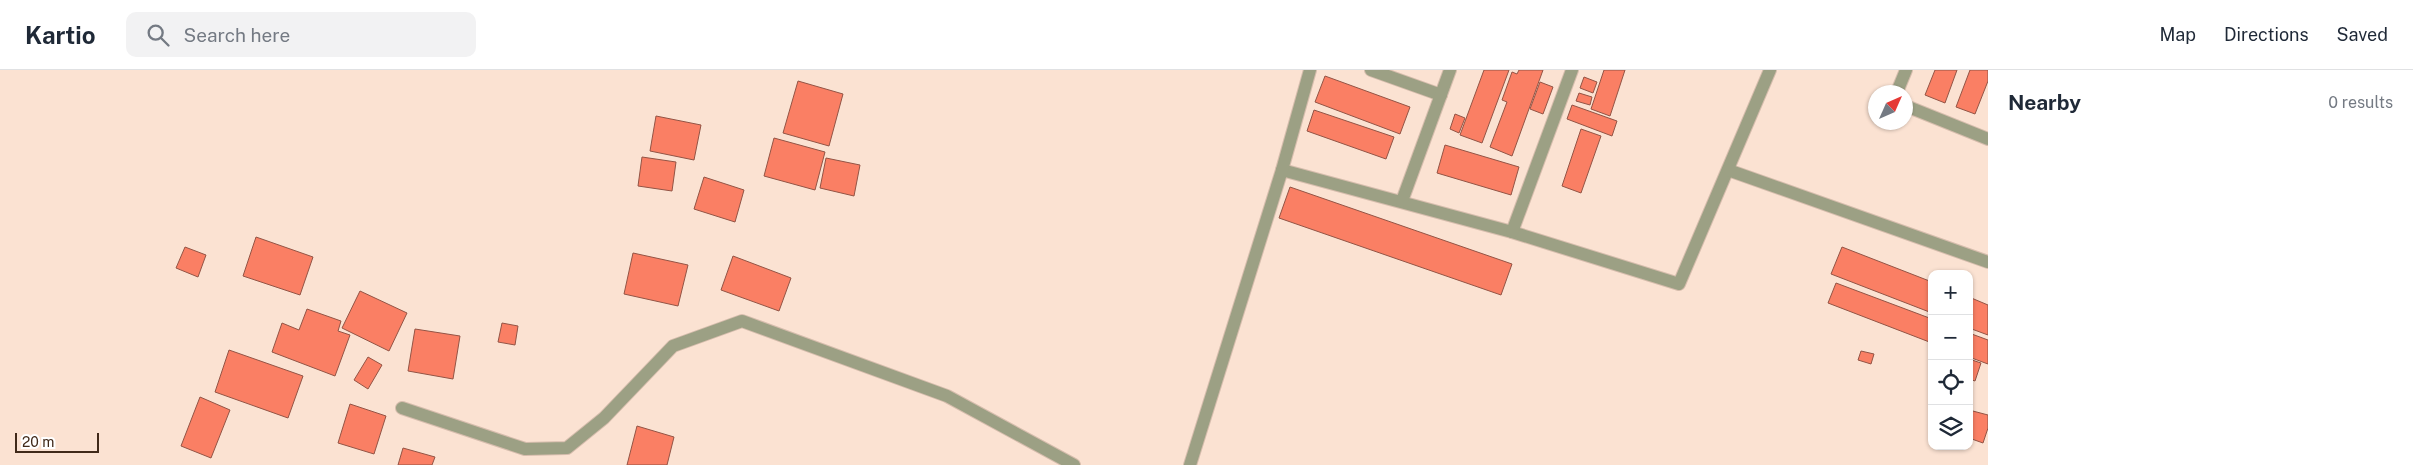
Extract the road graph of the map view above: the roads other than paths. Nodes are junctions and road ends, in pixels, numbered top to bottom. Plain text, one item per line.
1 (1310, 70) edge
2 (1371, 70) edge
3 (1450, 70) edge
4 (1572, 70) edge
5 (1770, 70) edge
6 (1906, 70) edge
7 (1900, 85) edge
8 (1441, 95) junction
9 (1913, 109) edge
10 (1988, 139) edge
11 (1282, 170) junction
12 (1728, 170) junction
13 (1402, 201) junction
14 (1512, 232) junction
15 (1988, 262) edge
16 (402, 408) dead end
17 (1074, 465) edge
18 (1190, 465) edge

1 - 11 street
2 - 8 street
3 - 8 street
4 - 14 street
5 - 12 street
6 - 7 street
8 - 13 street
9 - 10 street
11 - 13 street
11 - 18 street
12 - 14 street
12 - 15 street
13 - 14 street
16 - 17 street

